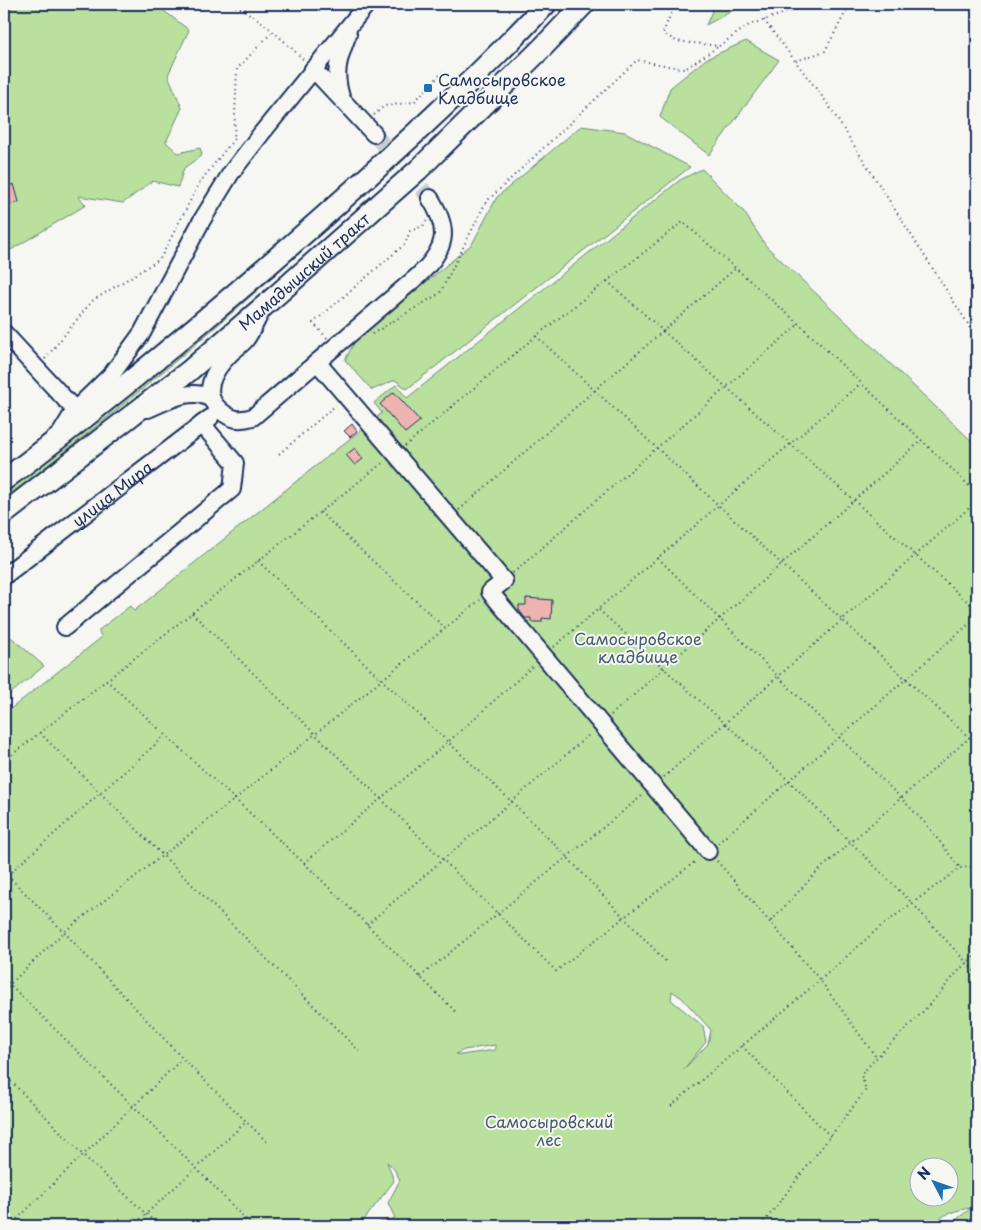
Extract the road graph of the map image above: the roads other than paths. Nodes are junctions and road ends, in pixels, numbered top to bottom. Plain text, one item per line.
1 (367, 4) edge
2 (546, 4) edge
3 (584, 4) edge
4 (354, 20) junction
5 (313, 69) junction
6 (341, 99) junction
7 (374, 134) tunnel mouth
8 (430, 198) tunnel mouth
9 (264, 306) junction
10 (4, 333) edge
11 (317, 362) junction
12 (215, 405) junction
13 (75, 410) junction
14 (135, 414) junction
15 (202, 424) junction
16 (56, 441) junction
17 (4, 480) edge
18 (4, 514) edge
19 (4, 576) edge
20 (65, 627) dead end
21 (708, 851) road end

1 - 4 street
2 - 16 main road, Мамадышский тракт
3 - 9 main road, Мамадышский тракт
4 - 5 street
4 - 6 street
5 - 6 street
5 - 13 street
6 - 7 street
8 - 11 street
9 - 12 street
9 - 14 main road, Мамадышский тракт
10 - 13 street
11 - 12 street
11 - 21 street
12 - 14 street
12 - 15 street, улица Мира
13 - 16 street
14 - 18 main road, Мамадышский тракт
15 - 19 street, улица Мира
15 - 20 street
16 - 17 main road, Мамадышский тракт

